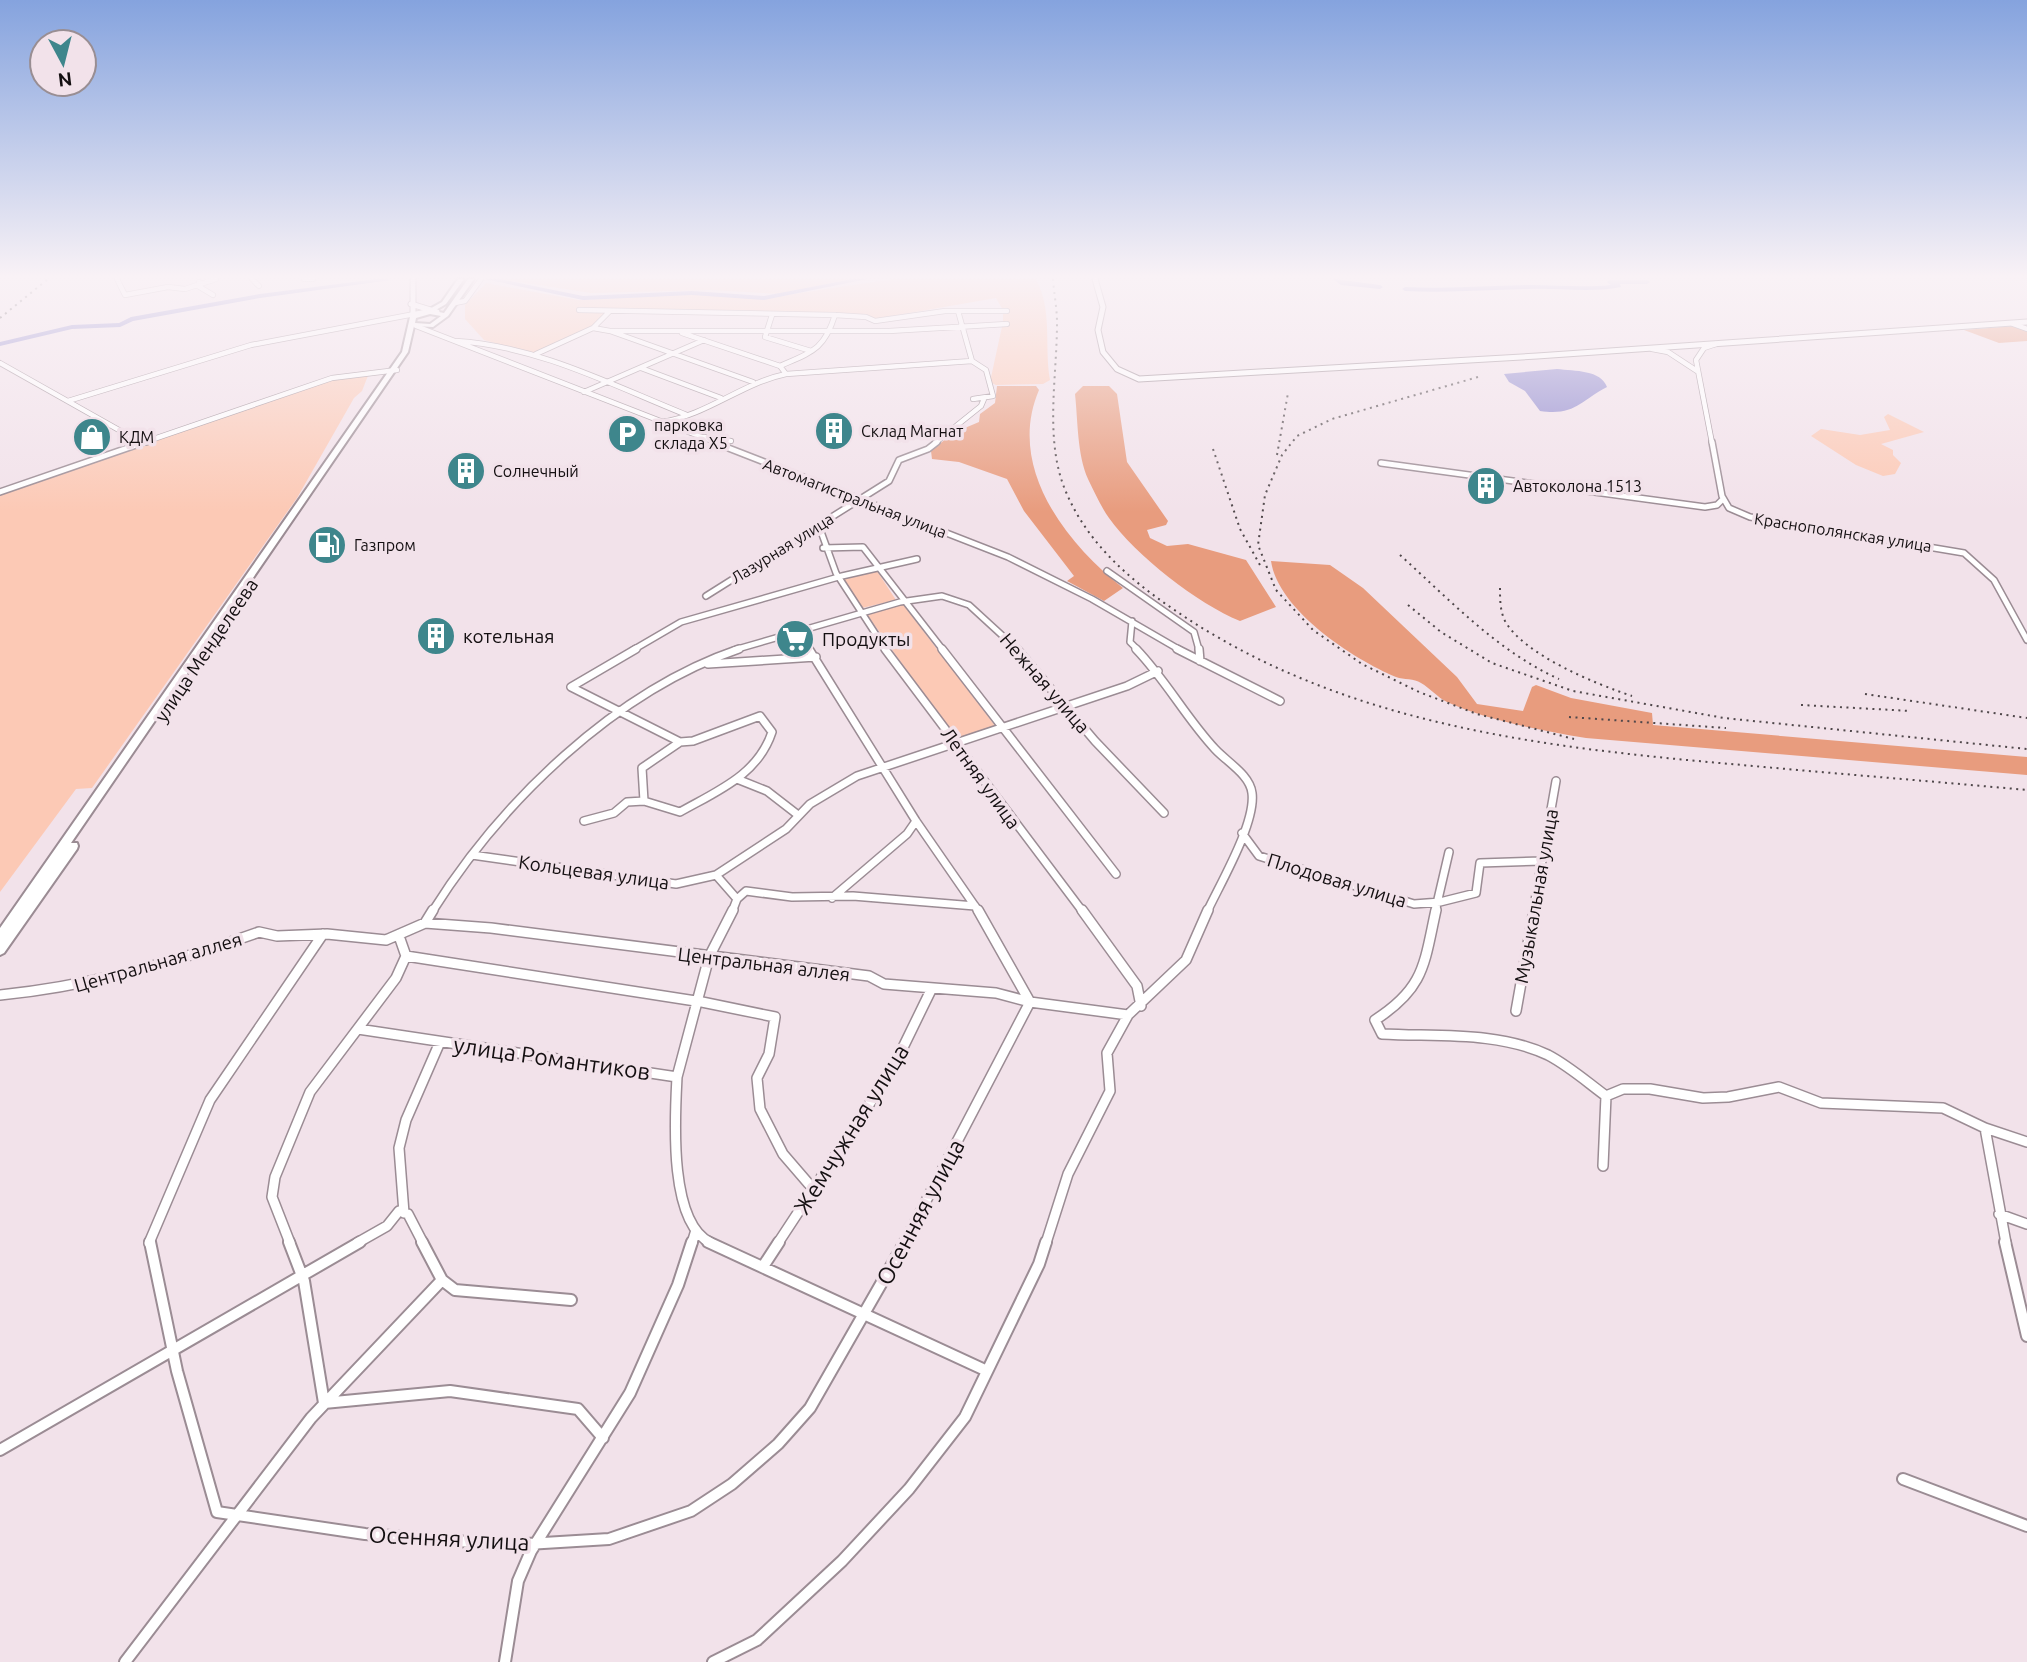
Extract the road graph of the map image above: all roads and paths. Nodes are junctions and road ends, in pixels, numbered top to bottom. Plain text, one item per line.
1 (213, 357) edge
2 (402, 357) edge
3 (404, 357) edge
4 (490, 357) edge
5 (542, 357) edge
6 (667, 357) edge
7 (680, 357) edge
8 (752, 357) edge
9 (800, 357) edge
10 (971, 357) edge
11 (1107, 357) edge
12 (1505, 357) edge
13 (1675, 357) edge
14 (1697, 357) edge
15 (972, 361) junction
16 (0, 363) edge
17 (780, 366) junction
18 (396, 367) junction
19 (641, 368) junction
20 (1697, 372) junction
21 (786, 374) junction
22 (753, 382) junction
23 (606, 383) junction
24 (583, 392) junction
25 (721, 398) junction
26 (973, 399) dead end
27 (984, 399) junction
28 (68, 401) junction
29 (687, 415) junction
30 (657, 421) junction
31 (695, 437) junction
32 (731, 441) dead end
33 (142, 443) junction
34 (1381, 463) dead end
35 (0, 492) edge
36 (858, 498) junction
37 (1723, 499) junction
38 (819, 526) junction
39 (823, 548) junction
40 (917, 559) dead end
41 (880, 567) junction
42 (1107, 571) dead end
43 (840, 579) junction
44 (706, 596) dead end
45 (904, 601) junction
46 (862, 613) junction
47 (1132, 621) junction
48 (798, 631) junction
49 (2027, 640) edge
50 (816, 657) junction
51 (1200, 662) junction
52 (700, 664) junction
53 (1158, 671) junction
54 (1280, 701) dead end
55 (1067, 706) junction
56 (620, 713) junction
57 (1001, 728) junction
58 (680, 742) junction
59 (956, 743) junction
60 (884, 766) junction
61 (737, 779) junction
62 (1556, 781) dead end
63 (644, 801) junction
64 (1164, 813) dead end
65 (798, 815) junction
66 (584, 821) dead end
67 (916, 821) junction
68 (1242, 833) junction
69 (1449, 852) dead end
70 (472, 855) junction
71 (1542, 860) junction
72 (1116, 874) dead end
73 (716, 875) junction
74 (832, 898) junction
75 (737, 899) junction
76 (1440, 902) junction
77 (975, 906) junction
78 (425, 923) junction
79 (323, 934) junction
80 (399, 936) junction
81 (0, 937) edge
82 (0, 950) edge
83 (406, 956) junction
84 (709, 957) junction
85 (930, 990) junction
86 (0, 995) edge
87 (698, 1001) junction
88 (1030, 1002) junction
89 (1140, 1006) junction
90 (1516, 1011) dead end
91 (1128, 1015) junction
92 (358, 1029) junction
93 (440, 1042) junction
94 (677, 1077) junction
95 (1606, 1096) junction
96 (1986, 1128) junction
97 (2027, 1142) edge
98 (1603, 1166) dead end
99 (814, 1190) junction
100 (404, 1213) junction
101 (1999, 1214) junction
102 (2027, 1224) edge
103 (696, 1230) junction
104 (764, 1265) junction
105 (302, 1275) junction
106 (442, 1280) junction
107 (571, 1300) dead end
108 (865, 1313) junction
109 (2027, 1330) edge
110 (2027, 1336) edge
111 (172, 1349) junction
112 (985, 1370) junction
113 (326, 1403) junction
114 (603, 1438) junction
115 (0, 1450) edge
116 (1903, 1479) dead end
117 (239, 1515) junction
118 (2027, 1526) edge
119 (536, 1543) junction
120 (125, 1662) edge
121 (505, 1662) edge
122 (713, 1662) edge

1 - 28 street
2 - 18 highway
3 - 18 highway, улица Менделеева
4 - 24 street, Автомагистральная улица
5 - 23 street
6 - 19 street
7 - 22 street
8 - 17 street
9 - 17 street
10 - 15 street
11 - 12 main road
13 - 20 street
14 - 20 street
15 - 21 street
15 - 27 street
16 - 28 street
17 - 21 street
18 - 33 street
18 - 81 highway, улица Менделеева
18 - 82 highway, улица Менделеева
19 - 23 street
19 - 25 street
20 - 37 street
21 - 22 street
22 - 25 street
23 - 24 street
23 - 29 street
24 - 30 street, Автомагистральная улица
25 - 29 street
26 - 27 street
27 - 36 street, Лазурная улица
28 - 33 street
29 - 30 street
30 - 31 street, Автомагистральная улица
31 - 32 street
31 - 36 street, Автомагистральная улица
33 - 35 street
34 - 37 street
36 - 38 street, Лазурная улица
36 - 47 street, Автомагистральная улица
37 - 49 street, Краснополянская улица
38 - 39 street, Летняя улица
38 - 44 street, Лазурная улица
39 - 41 street
39 - 43 street, Летняя улица
40 - 41 street
41 - 43 street
41 - 45 street
42 - 51 street
43 - 46 street, Летняя улица
43 - 56 street
45 - 46 street
45 - 55 street, Нежная улица
45 - 57 street
46 - 48 street
46 - 59 street, Летняя улица
47 - 51 street, Автомагистральная улица
47 - 53 street
48 - 50 street
48 - 52 street
50 - 52 street
50 - 60 street
51 - 54 street, Автомагистральная улица
52 - 56 street
53 - 55 street, Кольцевая улица
53 - 68 street
55 - 57 street, Кольцевая улица
55 - 64 street, Нежная улица
56 - 58 street
56 - 70 street
57 - 59 street, Кольцевая улица
57 - 72 street
58 - 61 street
58 - 63 street
59 - 60 street, Кольцевая улица
59 - 89 street, Летняя улица
60 - 65 street, Кольцевая улица
60 - 67 street
61 - 63 street
61 - 65 street
62 - 71 street, Музыкальная улица
63 - 66 street
65 - 73 street, Кольцевая улица
67 - 74 street
67 - 77 street
68 - 76 street, Плодовая улица
68 - 89 street
69 - 76 street
70 - 73 street, Кольцевая улица
70 - 78 street
71 - 76 street, Плодовая улица
71 - 90 street, Музыкальная улица
73 - 75 street
74 - 75 street
74 - 77 street
75 - 84 street
76 - 95 street
77 - 88 street
78 - 80 street, Центральная аллея
78 - 84 street, Центральная аллея
79 - 80 street, Центральная аллея
79 - 86 street, Центральная аллея
79 - 111 street, Осенняя улица
80 - 83 street
83 - 87 street
83 - 92 street
84 - 85 street, Центральная аллея
84 - 87 street
85 - 88 street, Центральная аллея
85 - 99 street, Жемчужная улица
87 - 94 street
87 - 99 street
88 - 91 street, Центральная аллея
88 - 108 street, Осенняя улица
89 - 91 street
91 - 112 street
92 - 93 street, улица Романтиков
92 - 105 street
93 - 94 street, улица Романтиков
93 - 100 street, улица Романтиков
94 - 103 street, улица Романтиков
95 - 96 street
95 - 98 street
96 - 97 street
96 - 101 street
99 - 104 street, Жемчужная улица
100 - 105 street
100 - 106 street
101 - 102 street
101 - 109 street
103 - 104 street
103 - 114 street
104 - 108 street
105 - 111 street
105 - 113 street
106 - 107 street
106 - 113 street
108 - 112 street
108 - 119 street, Осенняя улица
109 - 110 street
111 - 115 street
111 - 117 street, Осенняя улица
112 - 122 street
113 - 114 street
113 - 117 street
114 - 119 street
116 - 118 street
117 - 119 street, Осенняя улица
117 - 120 street
119 - 121 street

